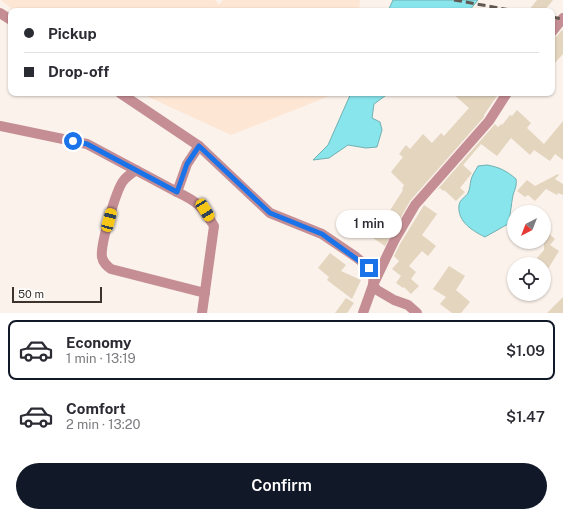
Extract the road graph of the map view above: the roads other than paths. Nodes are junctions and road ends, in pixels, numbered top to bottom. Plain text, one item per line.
1 (563, 18) edge
2 (555, 28) edge
3 (124, 96) edge
4 (505, 96) edge
5 (0, 126) edge
6 (199, 146) junction
7 (136, 170) junction
8 (177, 192) junction
9 (373, 285) junction
10 (205, 293) junction
11 (202, 313) edge
12 (363, 313) edge
13 (417, 313) edge

1 - 2 street
3 - 6 street
4 - 9 street
5 - 7 street
6 - 8 street
6 - 9 street
7 - 8 street
7 - 10 street
8 - 10 street
9 - 12 street
9 - 13 street
10 - 11 street

